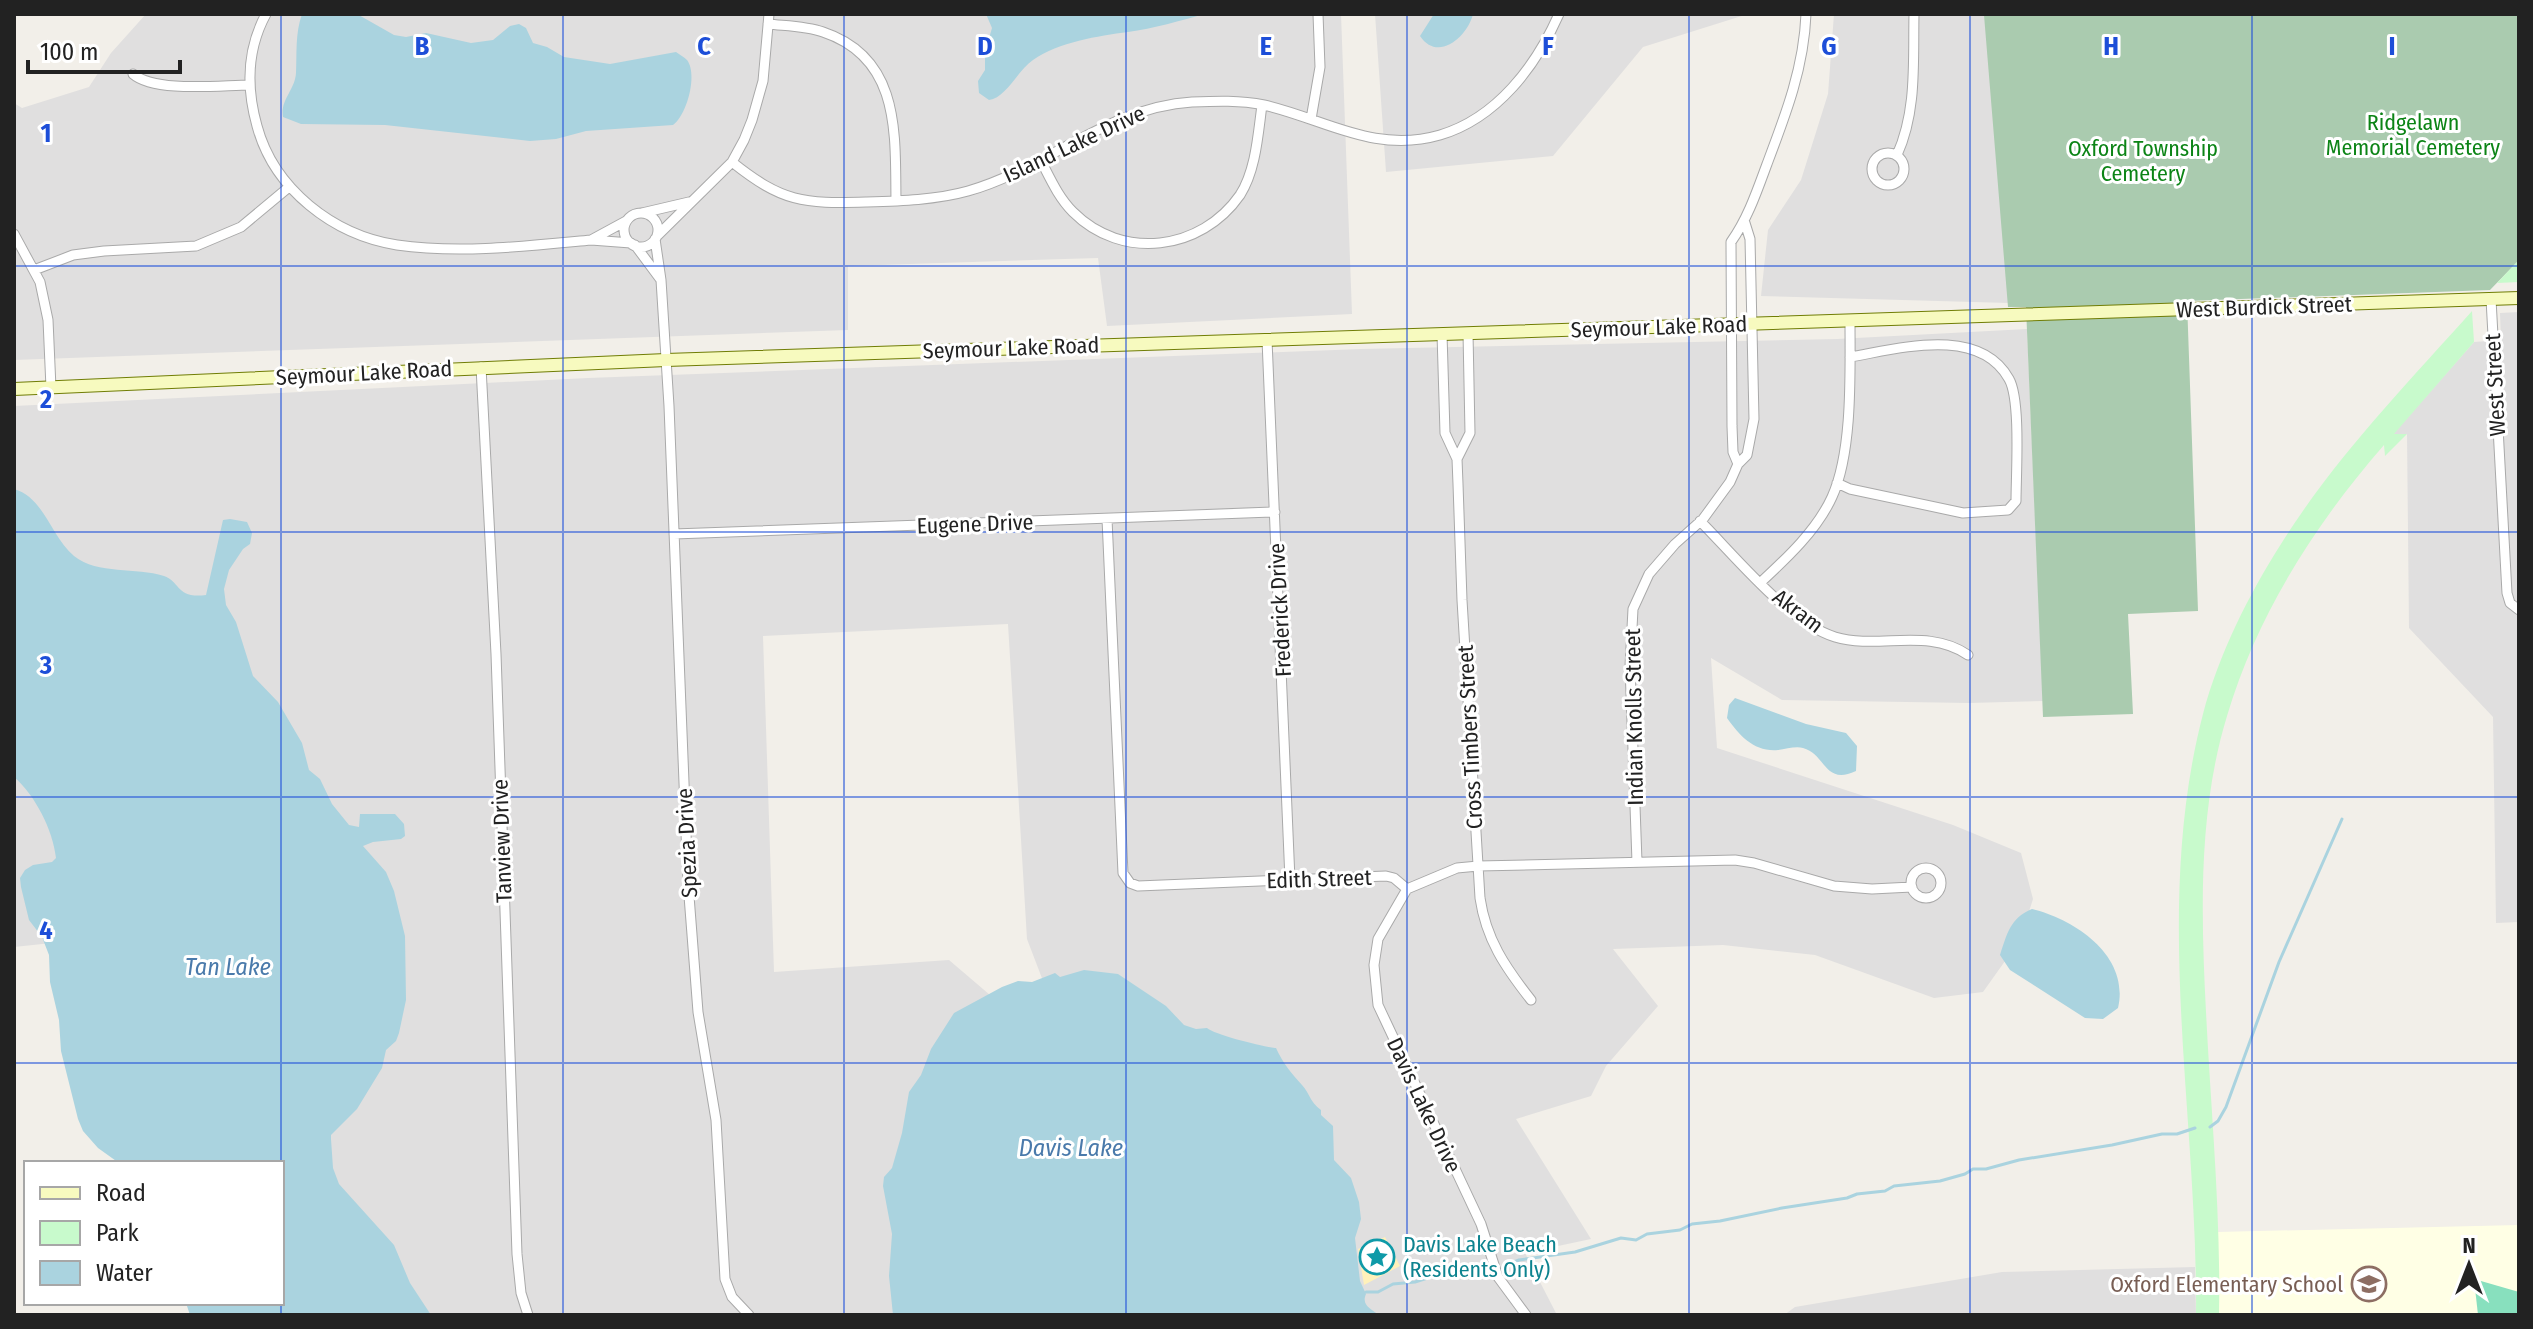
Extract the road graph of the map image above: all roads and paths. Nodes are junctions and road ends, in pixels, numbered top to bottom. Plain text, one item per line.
1 (266, 14) edge
2 (1318, 14) edge
3 (1559, 14) edge
4 (1806, 14) edge
5 (1914, 14) edge
6 (768, 19) edge
7 (133, 74) dead end
8 (250, 85) junction
9 (1262, 105) junction
10 (1311, 119) junction
11 (1897, 155) dead end
12 (1040, 159) junction
13 (732, 162) junction
14 (289, 187) junction
15 (896, 201) junction
16 (689, 202) junction
17 (642, 213) junction
18 (626, 221) junction
19 (1745, 223) junction
20 (14, 234) edge
21 (657, 237) junction
22 (591, 240) junction
23 (633, 244) junction
24 (34, 270) junction
25 (661, 280) junction
26 (2519, 298) edge
27 (2491, 299) junction
28 (2009, 316) joint
29 (1850, 320) junction
30 (1733, 324) junction
31 (1752, 324) junction
32 (1468, 333) junction
33 (1442, 334) junction
34 (1267, 340) junction
35 (1850, 357) junction
36 (666, 360) junction
37 (481, 367) junction
38 (51, 388) junction
39 (14, 389) edge
40 (1457, 459) junction
41 (1738, 464) junction
42 (1837, 483) junction
43 (1275, 512) junction
44 (1107, 519) junction
45 (1700, 521) junction
46 (674, 534) junction
47 (1761, 582) junction
48 (2519, 610) edge
49 (1968, 655) dead end
50 (1637, 862) junction
51 (1478, 866) junction
52 (1290, 880) junction
53 (1912, 887) dead end
54 (1407, 889) junction
55 (1531, 1000) dead end
56 (528, 1315) edge
57 (749, 1315) edge
58 (1526, 1315) edge

1 - 8 street
2 - 10 street
3 - 10 street, Island Lake Drive
4 - 19 street
5 - 11 street
6 - 13 street
6 - 15 street
7 - 8 street
8 - 14 street
9 - 10 street, Island Lake Drive
9 - 12 street, Island Lake Drive
9 - 12 street
12 - 15 street, Island Lake Drive
13 - 15 street, Island Lake Drive
13 - 16 street
14 - 22 street
14 - 24 street
16 - 17 street
16 - 21 street
17 - 18 street
17 - 21 street
18 - 22 street
18 - 23 street
19 - 30 street
19 - 31 street, Indian Knolls Street
20 - 24 street
21 - 23 street
21 - 25 street, Spezia Drive
22 - 23 street
23 - 25 street
24 - 38 street
25 - 36 street, Spezia Drive
26 - 27 street, West Burdick Street
27 - 28 street, West Burdick Street
27 - 48 street, West Street
28 - 29 street, Seymour Lake Road
29 - 31 street, Seymour Lake Road
29 - 35 street
30 - 31 street, Seymour Lake Road
30 - 32 street, Seymour Lake Road
30 - 41 street
31 - 41 street, Indian Knolls Street
32 - 33 street, Seymour Lake Road
32 - 40 street, Cross Timbers Street
33 - 34 street, Seymour Lake Road
33 - 40 street, Cross Timbers Street
34 - 36 street, Seymour Lake Road
34 - 43 street, Frederick Drive
35 - 42 street
35 - 42 street
36 - 37 street, Seymour Lake Road
36 - 46 street, Spezia Drive
37 - 38 street, Seymour Lake Road
37 - 56 street, Tanview Drive
38 - 39 street, Seymour Lake Road
40 - 51 street, Cross Timbers Street
41 - 45 street, Indian Knolls Street
42 - 47 street
43 - 44 street, Eugene Drive
43 - 52 street, Frederick Drive
44 - 46 street, Eugene Drive
44 - 52 street, Edith Street
45 - 47 street, Akram
45 - 50 street, Indian Knolls Street
46 - 57 street, Spezia Drive
47 - 49 street, Akram
50 - 51 street
50 - 53 street
51 - 54 street
51 - 55 street, Cross Timbers Street
52 - 54 street, Edith Street
54 - 58 street, Davis Lake Drive

